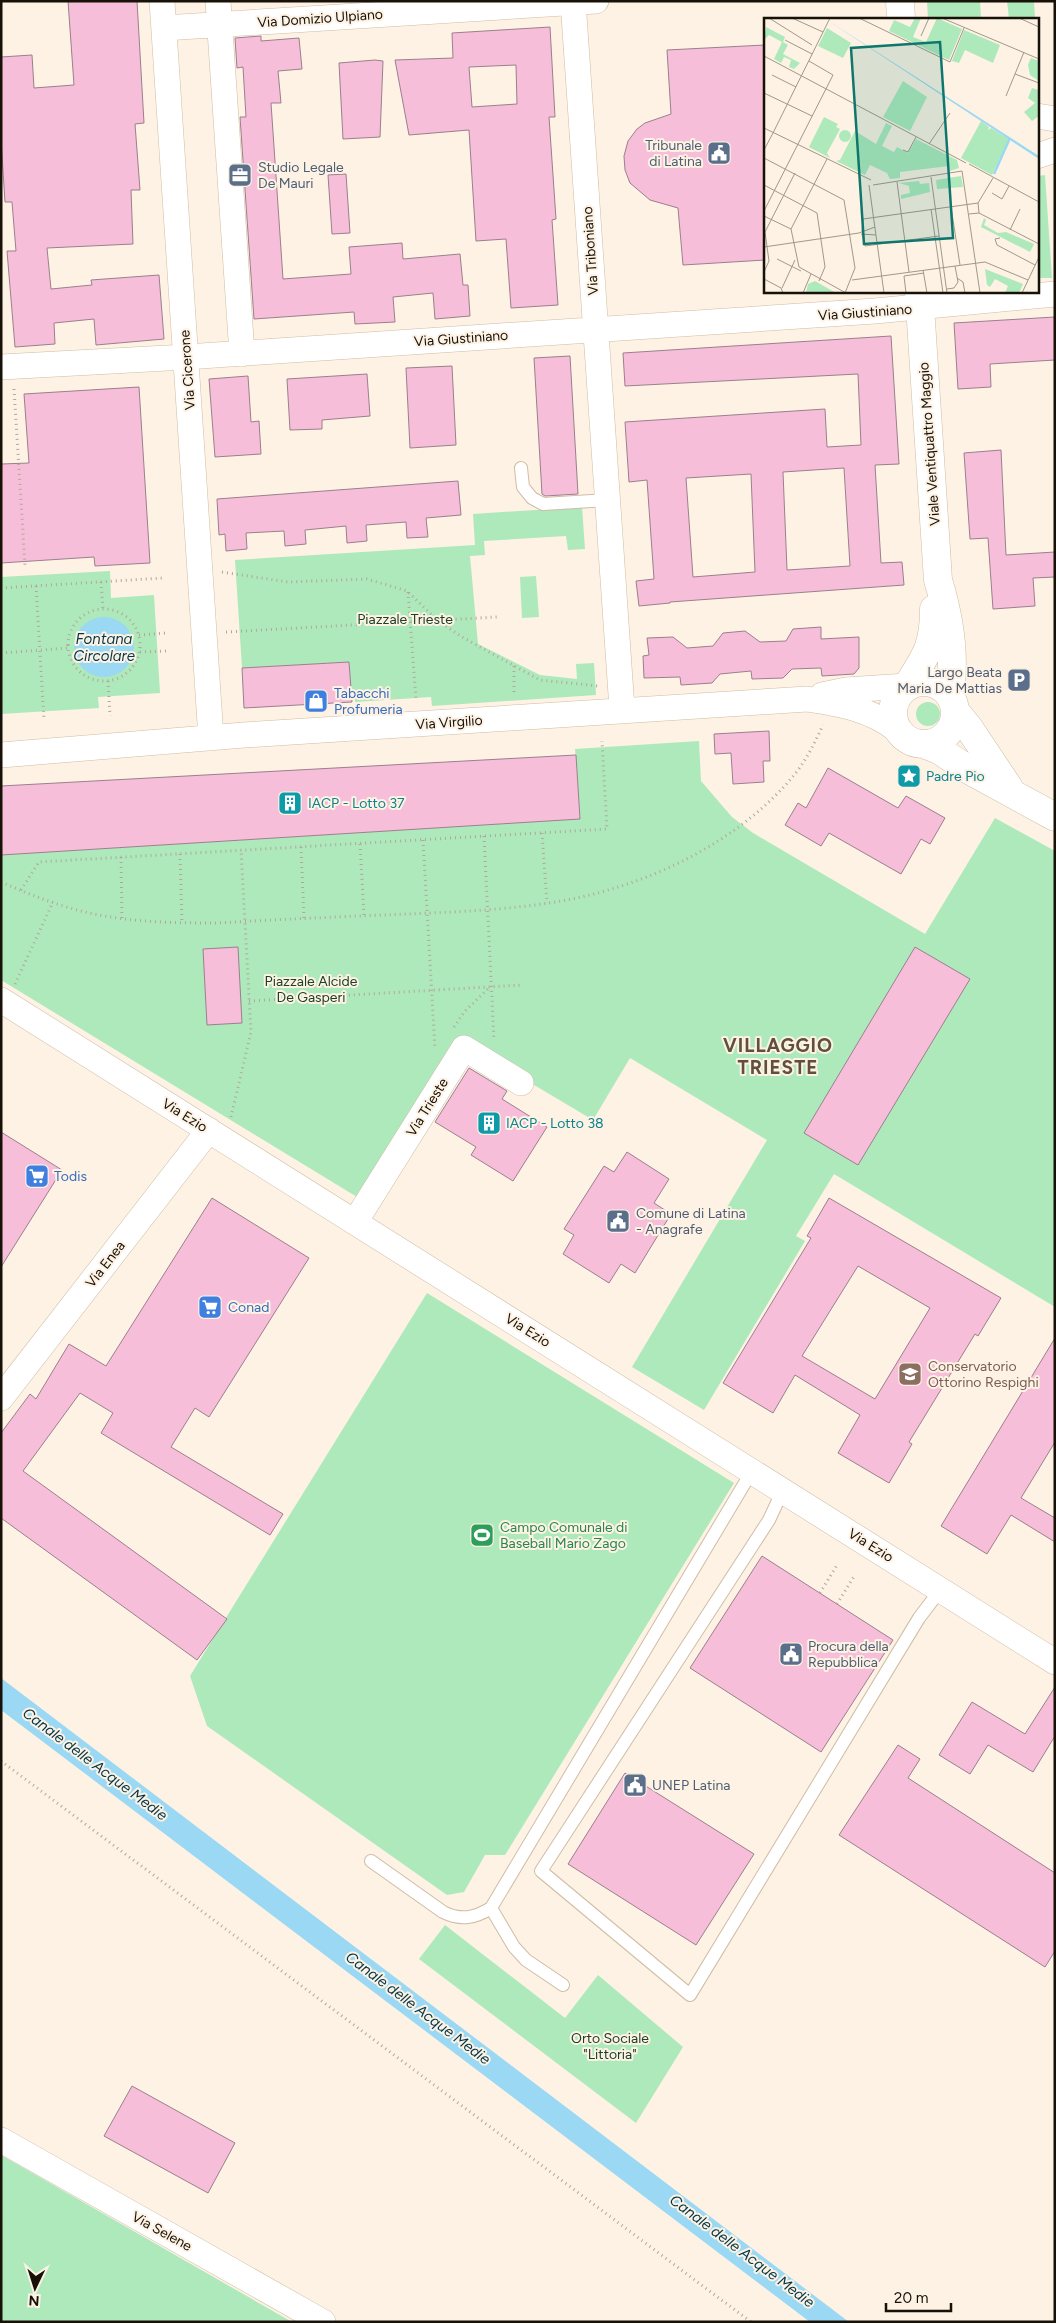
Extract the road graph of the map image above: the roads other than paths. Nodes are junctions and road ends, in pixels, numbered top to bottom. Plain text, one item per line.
1 (162, 1) edge
2 (900, 1) edge
3 (580, 2) edge
4 (218, 13) edge
5 (902, 18) edge
6 (164, 28) junction
7 (1038, 116) edge
8 (1055, 120) edge
9 (1055, 150) edge
10 (1038, 156) edge
11 (1055, 294) edge
12 (919, 300) edge
13 (595, 329) junction
14 (242, 354) junction
15 (186, 357) junction
16 (1, 367) edge
17 (521, 468) dead end
18 (608, 500) junction
19 (938, 580) junction
20 (907, 686) junction
21 (807, 699) junction
22 (952, 703) junction
23 (622, 710) junction
24 (898, 730) junction
25 (211, 738) junction
26 (923, 744) junction
27 (1, 755) edge
28 (1012, 792) junction
29 (1055, 817) edge
30 (7, 995) edge
31 (521, 1083) dead end
32 (219, 1127) junction
33 (356, 1222) junction
34 (1, 1398) edge
35 (752, 1470) junction
36 (783, 1490) junction
37 (941, 1589) junction
38 (1055, 1662) edge
39 (371, 1861) dead end
40 (491, 1908) junction
41 (563, 1985) dead end
42 (1, 2140) edge
43 (323, 2322) edge

1 - 6 street, Via Cicerone
2 - 5 main road
3 - 4 street, Via Domizio Ulpiano
3 - 13 street, Via Triboniano
4 - 6 street, Via Domizio Ulpiano
4 - 14 street
6 - 15 street, Via Cicerone
7 - 8 street
9 - 10 street
11 - 12 street, Via Giustiniano
12 - 13 street, Via Giustiniano
12 - 19 main road, Viale Ventiquattro Maggio
13 - 14 street, Via Giustiniano
13 - 18 street, Via Triboniano
14 - 15 street, Via Giustiniano
15 - 16 street, Via Giustiniano
15 - 25 street, Via Cicerone
17 - 18 lane
18 - 23 street, Via Triboniano
19 - 20 main road
19 - 22 main road
20 - 21 street
20 - 22 main road
20 - 24 main road
21 - 23 street, Via Virgilio
21 - 24 street
22 - 26 main road
22 - 28 main road
23 - 25 street, Via Virgilio
24 - 26 main road
25 - 27 street, Via Virgilio
26 - 28 main road
28 - 29 main road
30 - 32 street, Via Ezio
31 - 33 street, Via Trieste
32 - 33 street, Via Ezio
32 - 34 street, Via Enea
33 - 35 street, Via Ezio
35 - 36 street, Via Ezio
35 - 40 lane
36 - 37 street, Via Ezio
36 - 37 lane
37 - 38 street, Via Ezio
39 - 40 lane
40 - 41 lane
42 - 43 street, Via Selene

